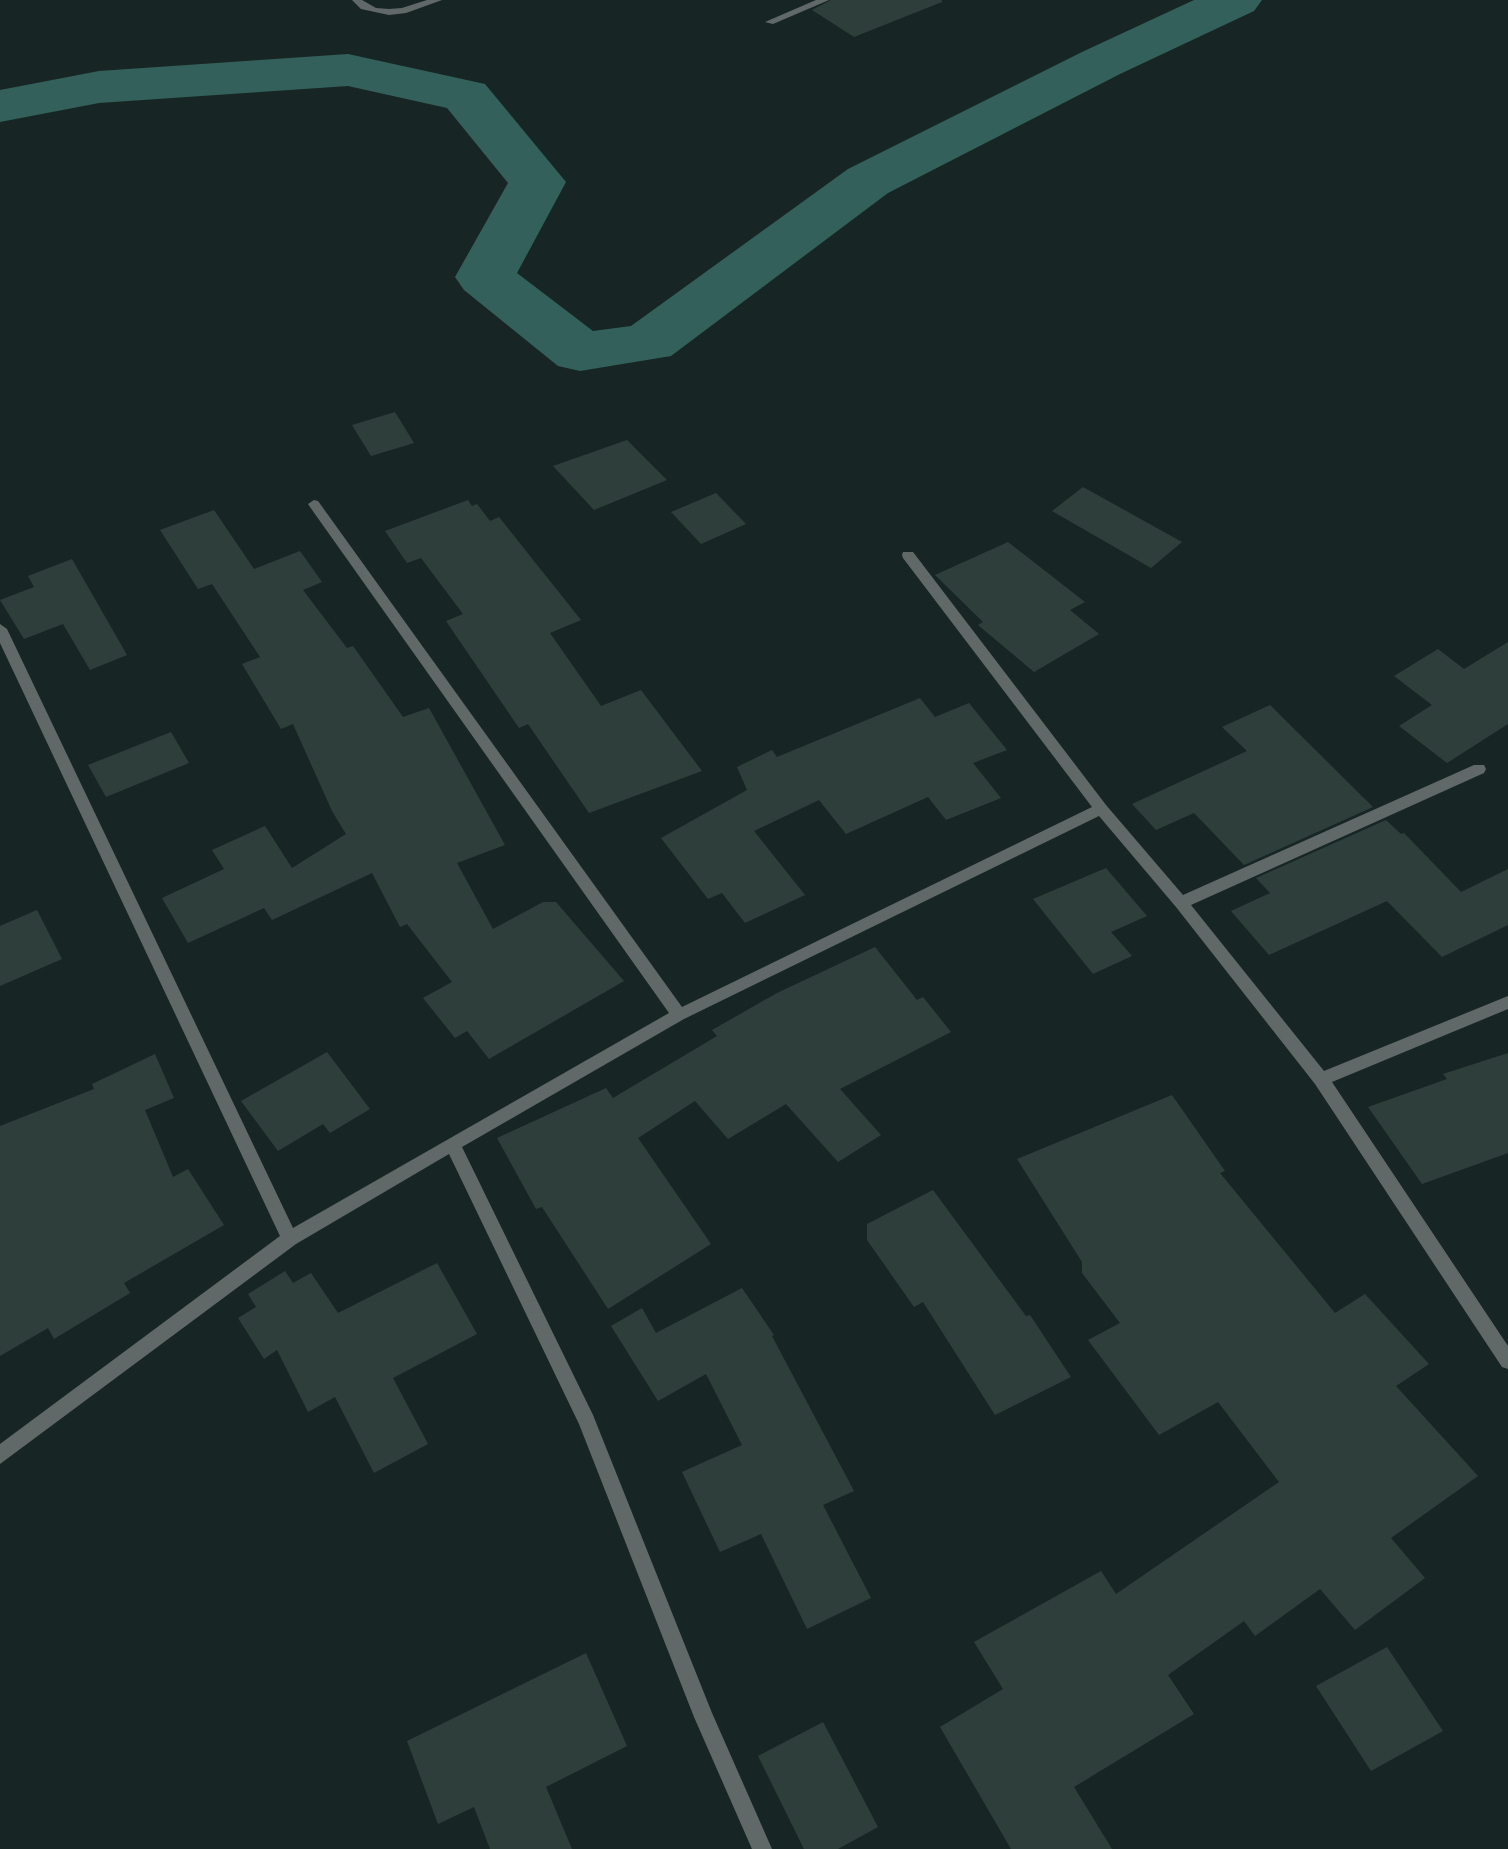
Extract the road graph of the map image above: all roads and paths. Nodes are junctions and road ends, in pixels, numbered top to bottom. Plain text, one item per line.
1 (357, 0) edge
2 (437, 0) edge
3 (824, 0) edge
4 (770, 22) dead end
5 (314, 504) dead end
6 (908, 555) dead end
7 (0, 629) edge
8 (1479, 769) dead end
9 (1101, 808) junction
10 (1181, 903) junction
11 (1508, 1002) edge
12 (679, 1014) junction
13 (1321, 1079) junction
14 (452, 1144) junction
15 (290, 1239) junction
16 (1508, 1360) edge
17 (0, 1455) edge
18 (762, 1849) edge

1 - 2 street
3 - 4 street
5 - 12 street
6 - 9 street
7 - 15 street
8 - 10 street
9 - 10 street
9 - 12 street
10 - 13 street
11 - 13 street
12 - 14 street
13 - 16 street
14 - 15 street
14 - 18 street
15 - 17 street

